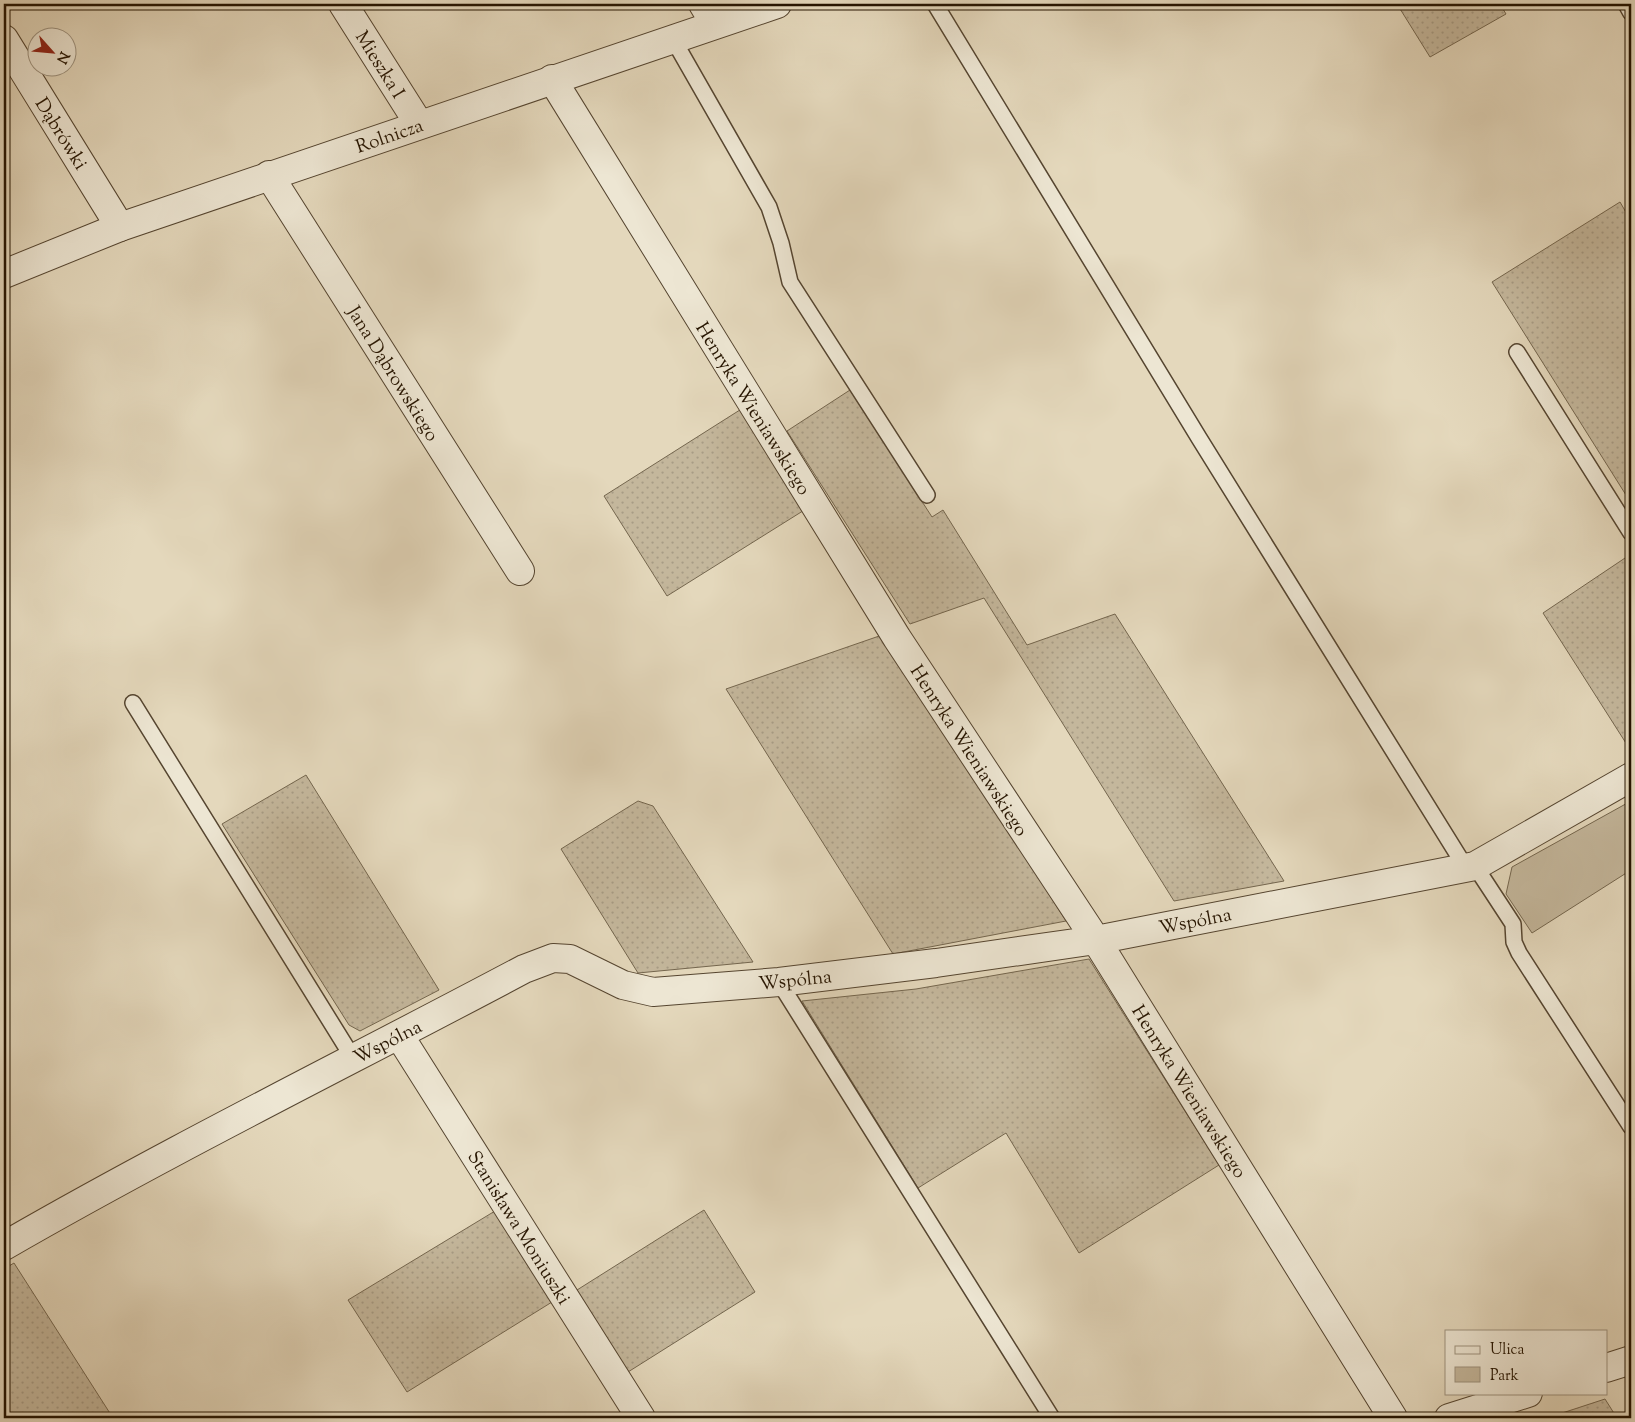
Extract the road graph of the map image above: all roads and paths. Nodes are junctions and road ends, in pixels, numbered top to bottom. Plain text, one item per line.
1 (343, 4) edge
2 (777, 4) edge
3 (935, 4) edge
4 (1626, 4) edge
5 (1631, 13) edge
6 (709, 14) edge
7 (4, 39) edge
8 (673, 39) junction
9 (552, 79) junction
10 (419, 124) junction
11 (269, 175) junction
12 (120, 227) junction
13 (4, 274) edge
14 (1517, 352) dead end
15 (926, 495) dead end
16 (1631, 533) edge
17 (520, 571) dead end
18 (133, 703) dead end
19 (1631, 777) edge
20 (1471, 867) junction
21 (1096, 940) junction
22 (779, 982) junction
23 (399, 1035) junction
24 (353, 1058) junction
25 (1631, 1127) edge
26 (4, 1246) edge
27 (1631, 1360) edge
28 (1608, 1367) edge
29 (1525, 1394) edge
30 (641, 1418) edge
31 (1052, 1418) edge
32 (1393, 1418) edge
33 (1449, 1418) edge

1 - 10 street, Mieszka I
2 - 6 street, Rolnicza
3 - 20 lane
4 - 5 lane
6 - 8 street, Rolnicza
7 - 12 street, Dąbrówki
8 - 9 street, Rolnicza
8 - 15 lane
9 - 10 street, Rolnicza
9 - 21 street, Henryka Wieniawskiego
10 - 11 street, Rolnicza
11 - 12 street, Rolnicza
11 - 17 street, Jana Dąbrowskiego
12 - 13 street, Rolnicza
14 - 16 lane
18 - 24 lane
19 - 20 street, Wspólna
20 - 21 street, Wspólna
20 - 25 lane
21 - 22 street, Wspólna
21 - 32 street, Henryka Wieniawskiego
22 - 23 street, Wspólna
22 - 31 lane
23 - 24 street, Wspólna
23 - 30 street, Stanisława Moniuszki
24 - 26 street, Wspólna
27 - 28 street
29 - 33 street

